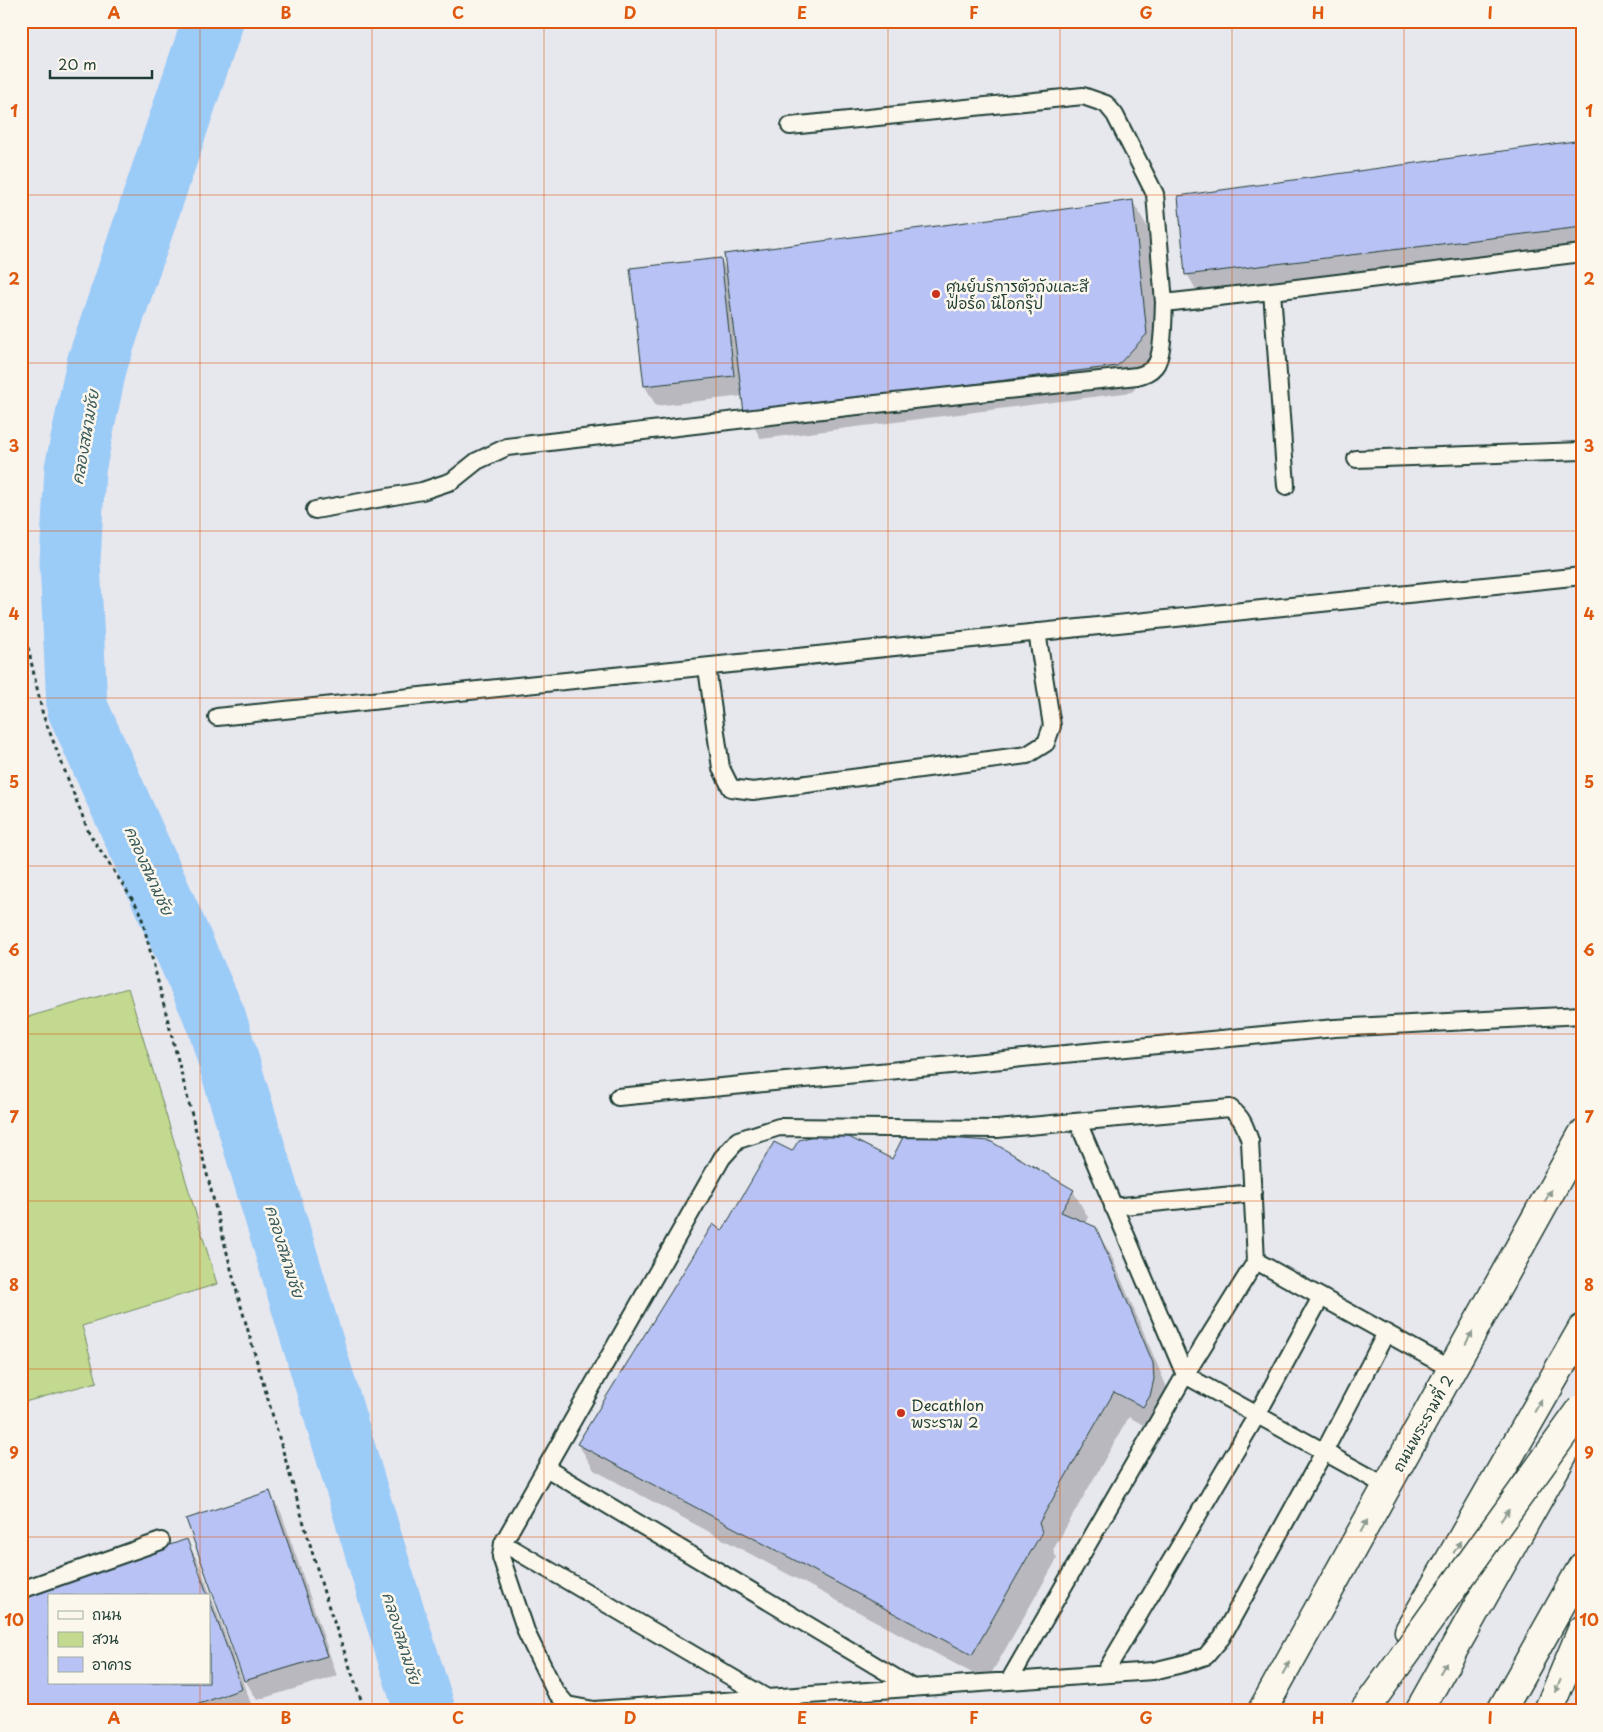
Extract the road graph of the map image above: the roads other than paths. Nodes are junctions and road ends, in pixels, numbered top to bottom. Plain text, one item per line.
1 (790, 126) dead end
2 (1582, 253) edge
3 (1272, 291) junction
4 (1164, 303) junction
5 (1582, 451) edge
6 (1356, 459) dead end
7 (1286, 486) dead end
8 (315, 510) dead end
9 (1582, 576) edge
10 (1037, 632) junction
11 (707, 668) junction
12 (217, 717) dead end
13 (1582, 1015) edge
14 (618, 1097) dead end
15 (1078, 1122) junction
16 (1582, 1135) edge
17 (1253, 1193) junction
18 (1113, 1207) junction
19 (1256, 1262) junction
20 (1321, 1297) junction
21 (1582, 1329) edge
22 (1386, 1333) junction
23 (1451, 1369) junction
24 (1185, 1376) junction
25 (1582, 1408) edge
26 (1257, 1415) junction
27 (1582, 1422) edge
28 (1324, 1452) junction
29 (546, 1468) junction
30 (1386, 1486) junction
31 (161, 1541) dead end
32 (503, 1543) junction
33 (1582, 1567) edge
34 (21, 1590) edge
35 (1582, 1594) edge
36 (1582, 1630) edge
37 (1104, 1674) junction
38 (1009, 1681) junction
39 (913, 1688) junction
40 (767, 1698) junction
41 (1262, 1711) edge
42 (1364, 1711) edge
43 (1419, 1711) edge
44 (1501, 1711) edge
45 (1516, 1711) edge
46 (1548, 1711) edge

1 - 4 lane
2 - 3 lane
3 - 4 lane
3 - 7 lane
4 - 8 lane
5 - 6 lane
9 - 10 lane
10 - 11 lane
10 - 11 lane
11 - 12 lane
13 - 14 lane
15 - 17 lane
15 - 18 lane
15 - 29 lane
23 -> 16 main road, ถนนพระรามที่ 2
17 - 18 lane
17 - 19 lane
18 - 24 lane
19 - 20 lane
19 - 24 lane
20 - 22 lane
20 - 26 lane
42 -> 21 main road
22 - 23 lane
22 - 28 lane
23 - 30 main road, ถนนพระรามที่ 2
24 - 26 lane
24 - 38 lane
42 -> 25 main road, bridge
26 - 28 lane
26 - 37 lane
43 -> 27 main road
28 - 30 lane
28 - 37 lane
29 - 32 lane
29 - 39 lane
41 -> 30 main road, ถนนพระรามที่ 2
31 - 34 lane
32 - 40 lane
32 - 40 lane
33 - 44 main road
35 - 45 main road
36 -> 46 main road
37 - 38 lane
38 - 39 lane
39 - 40 lane

